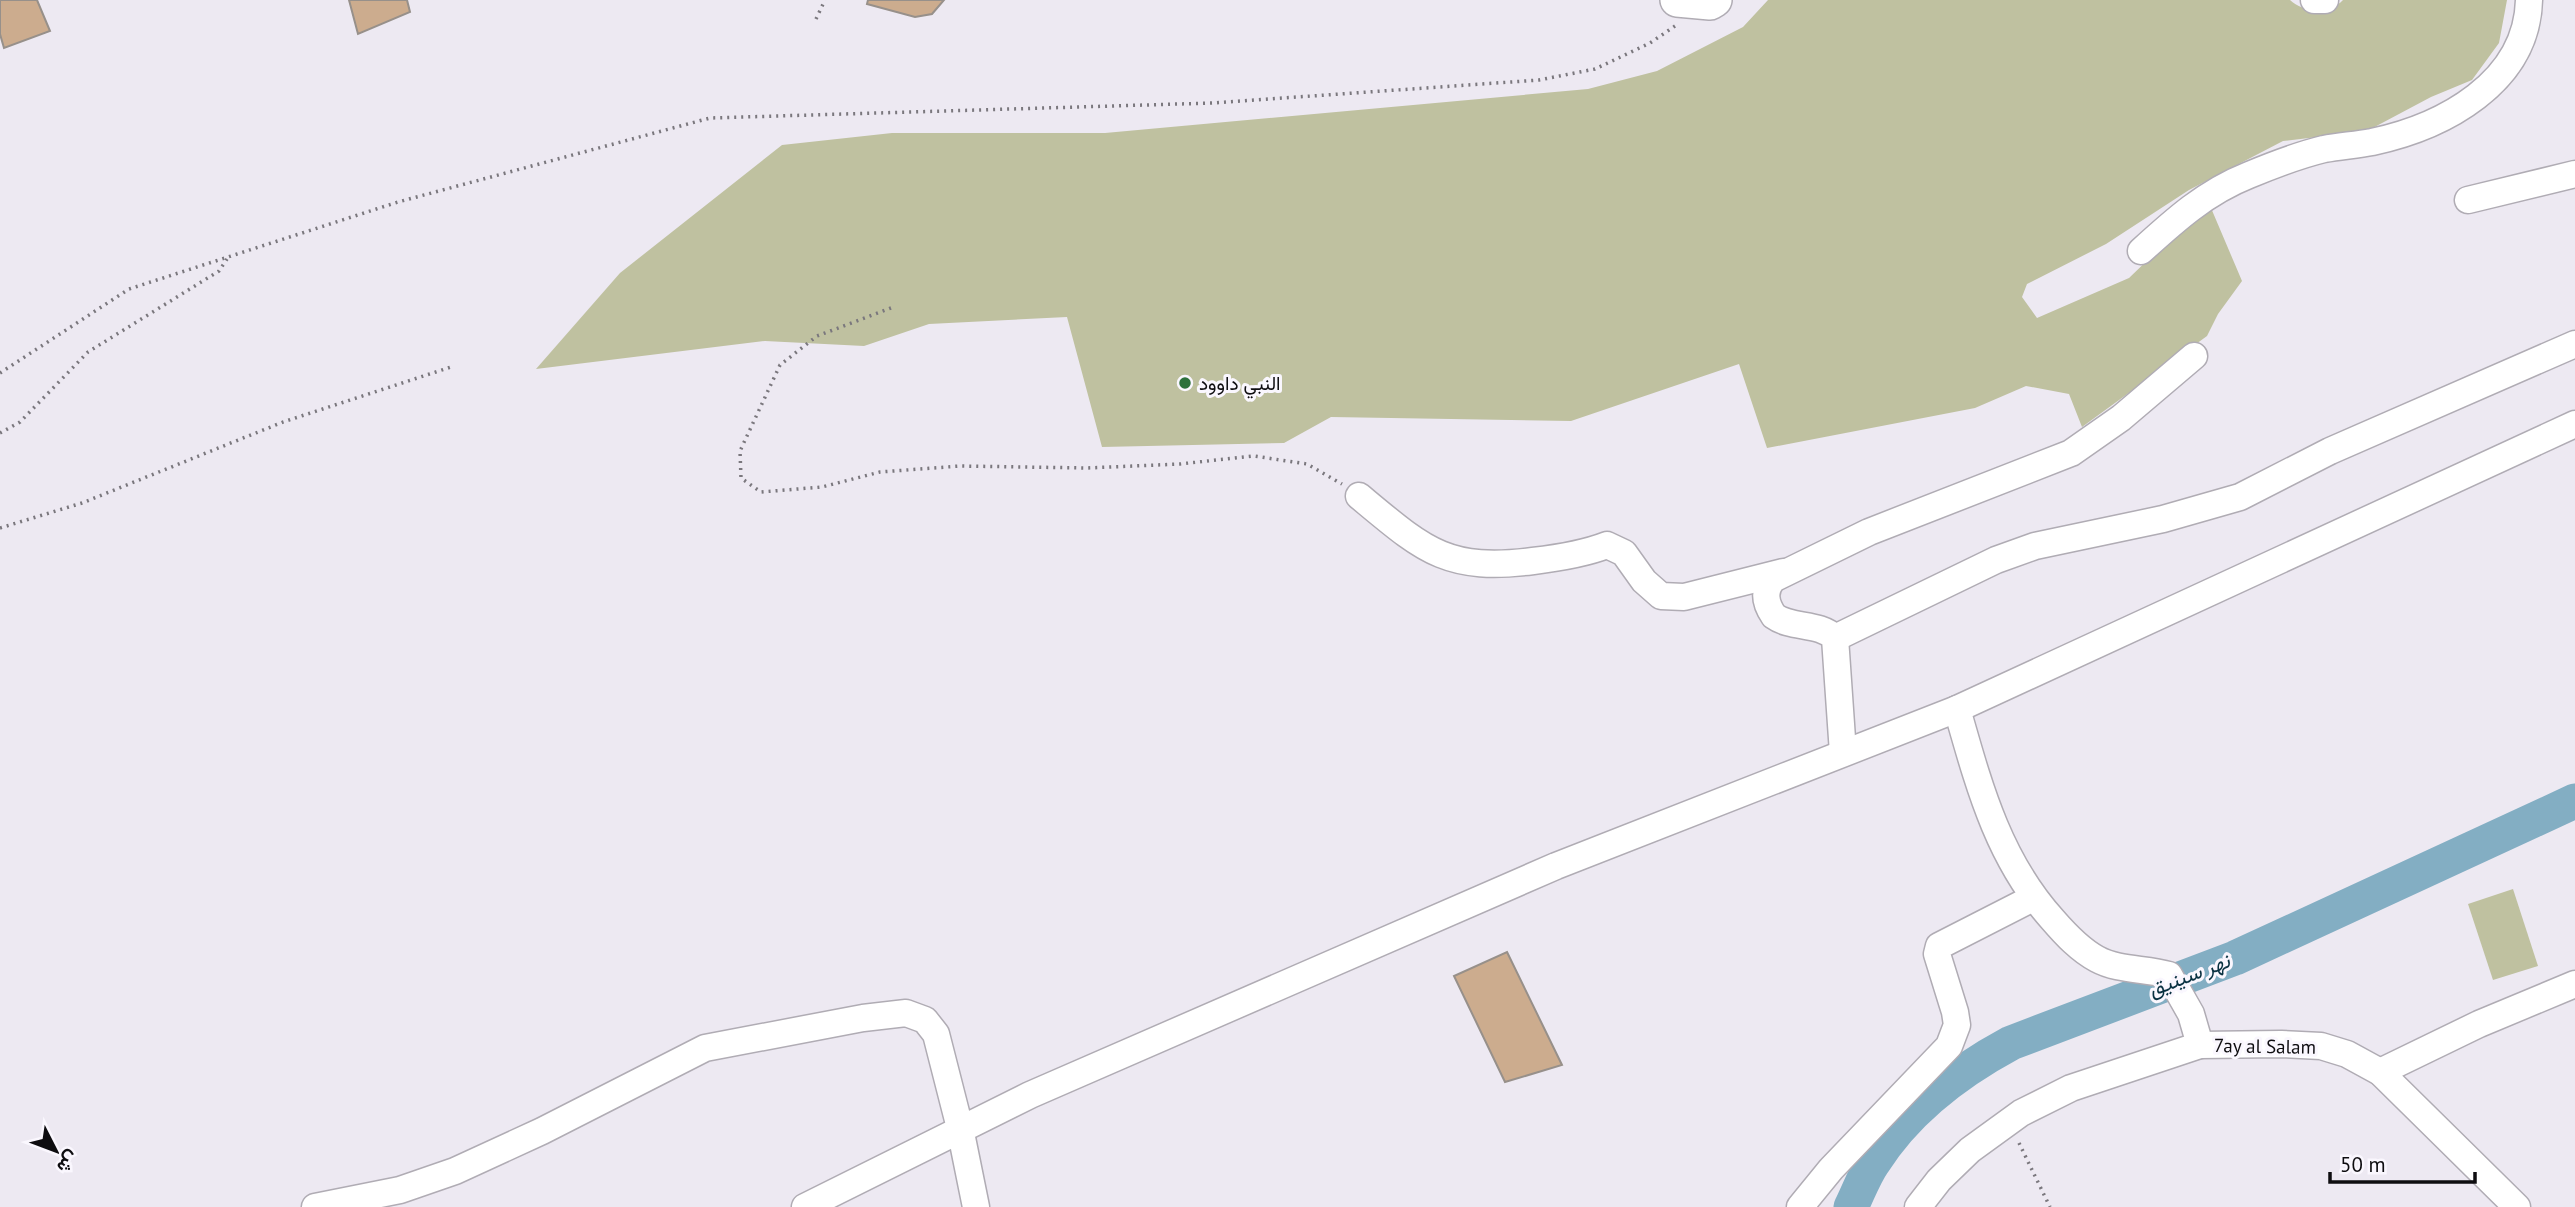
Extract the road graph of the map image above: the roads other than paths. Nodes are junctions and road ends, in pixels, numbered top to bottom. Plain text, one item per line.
1 (1677, 0) edge
2 (2314, 0) edge
3 (2325, 0) edge
4 (2529, 0) edge
5 (1713, 1) edge
6 (2575, 174) edge
7 (2468, 200) dead end
8 (2141, 251) dead end
9 (2575, 344) edge
10 (2194, 356) dead end
11 (2575, 424) edge
12 (1359, 496) road end
13 (1783, 572) junction
14 (1835, 638) junction
15 (1957, 709) junction
16 (1843, 753) junction
17 (2033, 898) junction
18 (2575, 984) edge
19 (2200, 1045) junction
20 (2381, 1072) junction
21 (960, 1128) junction
22 (316, 1207) edge
23 (805, 1207) edge
24 (976, 1207) edge
25 (1800, 1207) edge
26 (1918, 1207) edge
27 (2517, 1207) edge

1 - 5 main road
2 - 3 street
4 - 8 street
6 - 7 street
9 - 14 street
10 - 13 street
11 - 15 street
12 - 13 street
13 - 14 street
14 - 16 street
15 - 16 street
15 - 17 street
16 - 21 street
17 - 19 street
17 - 25 street
18 - 20 street
19 - 20 street, 7ay al Salam
19 - 26 street, 7ay al Salam
20 - 27 street, 7ay al Salam
21 - 22 street
21 - 23 street
21 - 24 street

